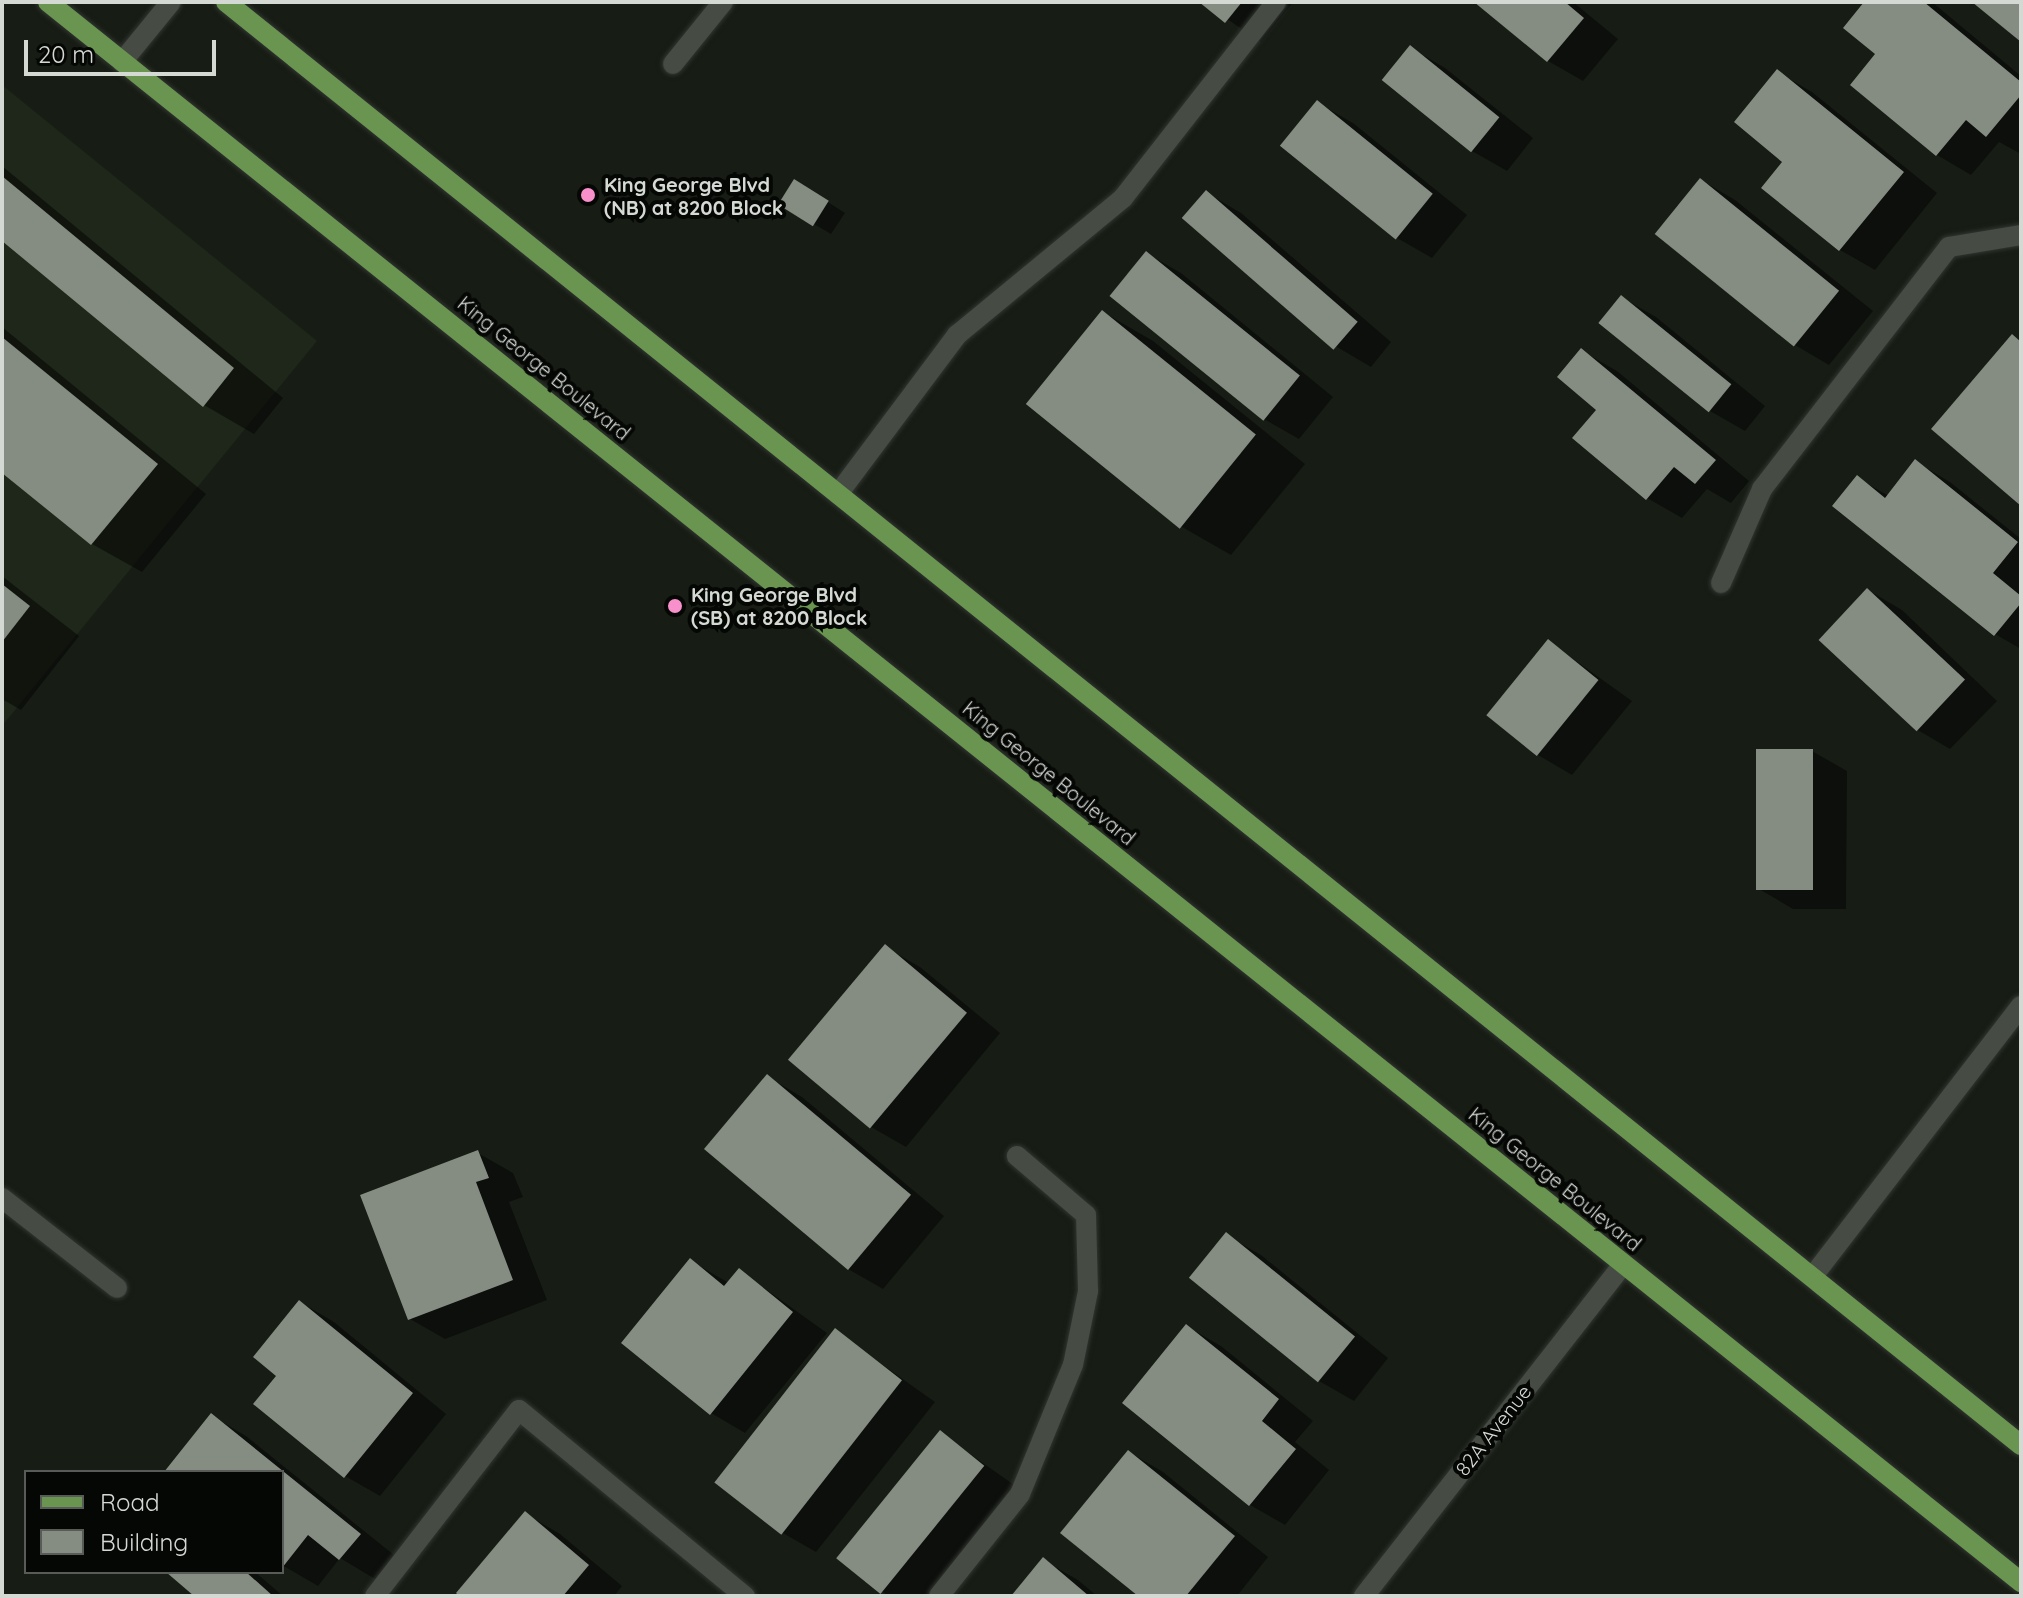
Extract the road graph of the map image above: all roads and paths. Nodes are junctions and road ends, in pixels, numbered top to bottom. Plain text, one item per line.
1 (48, 2) edge
2 (171, 2) edge
3 (226, 2) edge
4 (723, 2) edge
5 (1276, 2) edge
6 (122, 62) junction
7 (673, 64) dead end
8 (2021, 235) edge
9 (838, 494) junction
10 (1721, 583) dead end
11 (2021, 1006) edge
12 (1017, 1156) dead end
13 (2, 1198) edge
14 (1623, 1264) junction
15 (1813, 1276) junction
16 (117, 1288) dead end
17 (2021, 1445) edge
18 (2021, 1582) edge
19 (375, 1596) edge
20 (745, 1596) edge
21 (939, 1596) edge
22 (1364, 1596) edge

1 - 6 main road, King George Boulevard
2 - 6 street
3 - 9 main road
4 - 7 street
5 - 9 street
6 - 14 main road, King George Boulevard
8 - 10 street
9 - 15 main road
11 - 15 street
12 - 21 street
13 - 16 street
14 - 18 main road, King George Boulevard
14 - 22 street, 82A Avenue
15 - 17 main road
19 - 20 street

